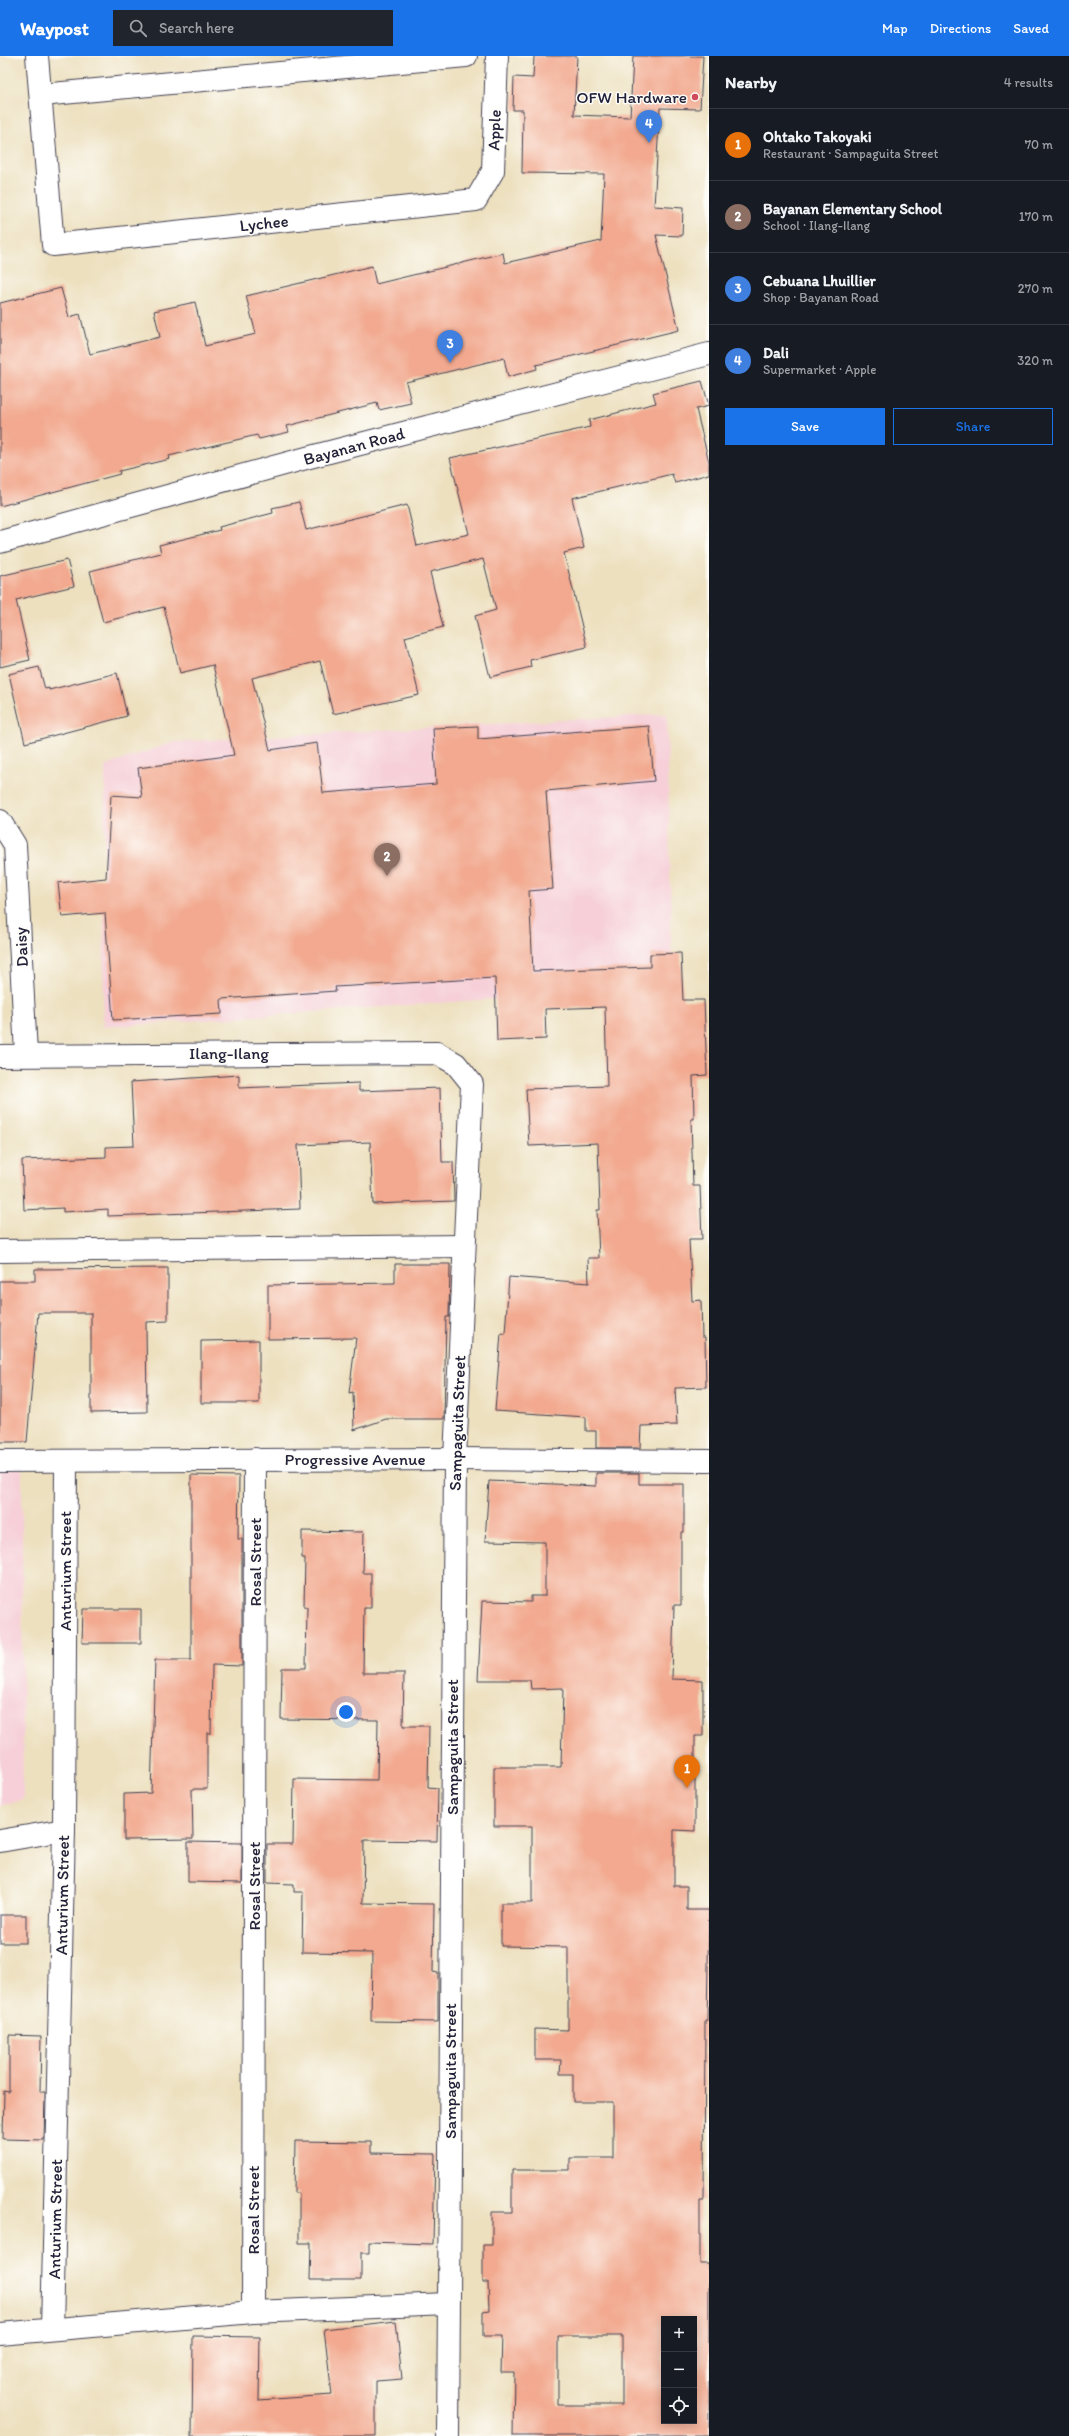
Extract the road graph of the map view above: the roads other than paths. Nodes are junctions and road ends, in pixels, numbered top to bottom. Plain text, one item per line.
1 (37, 56) edge
2 (466, 56) edge
3 (497, 56) edge
4 (41, 95) junction
5 (476, 200) joint
6 (709, 354) edge
7 (0, 542) edge
8 (0, 821) edge
9 (26, 1054) junction
10 (0, 1056) edge
11 (456, 1064) joint
12 (464, 1246) junction
13 (0, 1251) edge
14 (455, 1459) junction
15 (255, 1460) junction
16 (0, 1461) edge
17 (66, 1461) junction
18 (709, 1461) edge
19 (64, 1830) junction
20 (0, 1840) edge
21 (448, 2304) junction
22 (253, 2312) junction
23 (52, 2329) junction
24 (0, 2334) edge
25 (448, 2436) edge

1 - 4 street
2 - 4 street
3 - 5 street, Apple
4 - 5 street, Lychee
6 - 7 street, Bayanan Road
8 - 9 street, Daisy
9 - 10 street, Ilang-Ilang
9 - 11 street, Ilang-Ilang
11 - 12 street, Sampaguita Street
12 - 13 street
12 - 14 street, Sampaguita Street
14 - 15 street, Progressive Avenue
14 - 18 street, Progressive Avenue
14 - 21 street, Sampaguita Street
15 - 17 street, Progressive Avenue
15 - 22 street, Rosal Street
16 - 17 street, Progressive Avenue
17 - 19 street, Anturium Street
19 - 20 street
19 - 23 street, Anturium Street
21 - 22 street
21 - 25 street, Sampaguita Street
22 - 23 street
23 - 24 street

